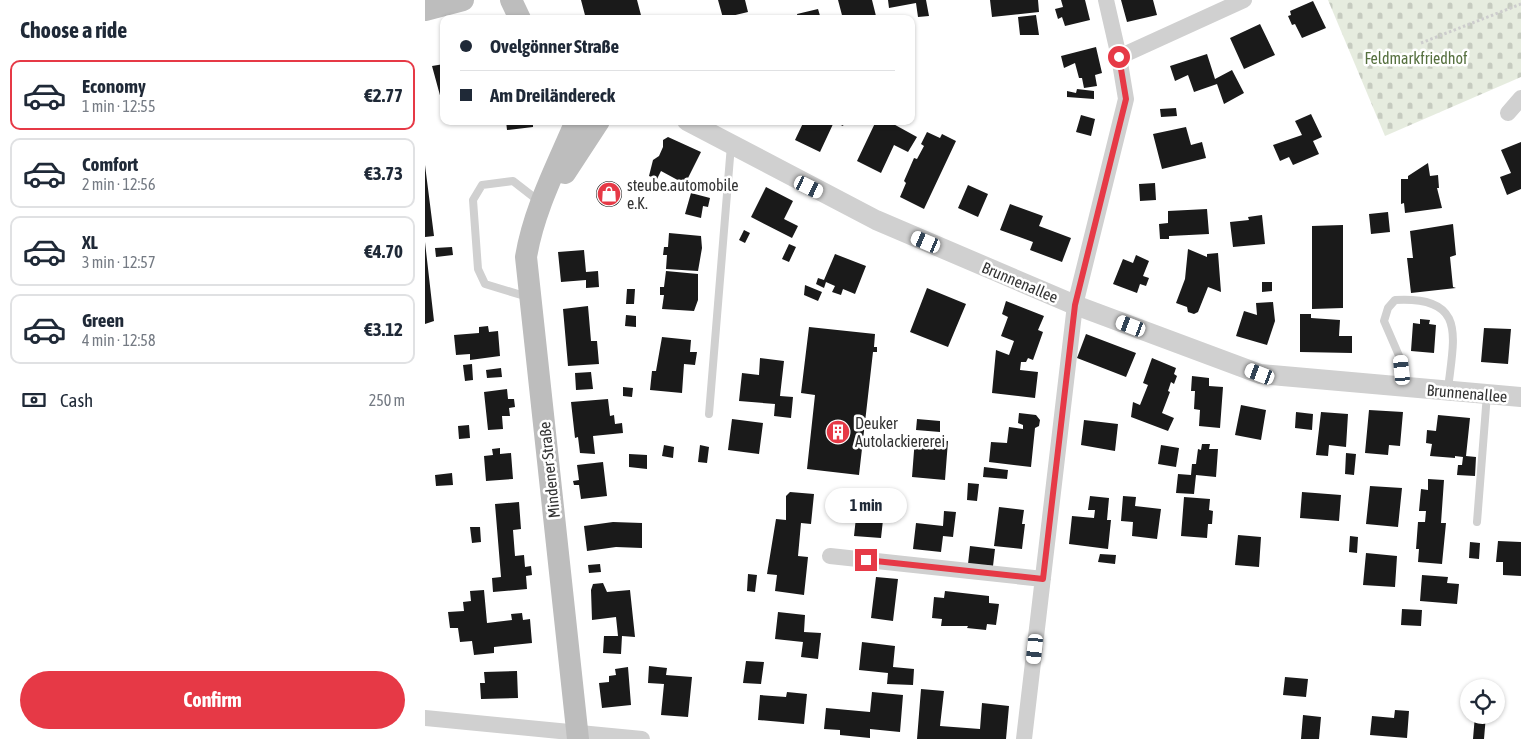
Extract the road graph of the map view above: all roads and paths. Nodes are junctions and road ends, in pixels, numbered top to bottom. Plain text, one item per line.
1 (463, 0) edge
2 (511, 0) edge
3 (1106, 0) edge
4 (1243, 0) edge
5 (1521, 4) edge
6 (425, 10) edge
7 (518, 15) edge
8 (1421, 43) dead end
9 (1119, 57) junction
10 (1521, 98) edge
11 (1508, 113) dead end
12 (573, 125) edge
13 (596, 125) edge
14 (694, 125) edge
15 (731, 145) junction
16 (540, 202) junction
17 (530, 297) junction
18 (1075, 305) junction
19 (1401, 387) junction
20 (1448, 391) junction
21 (1487, 394) junction
22 (1521, 397) edge
23 (709, 414) dead end
24 (1477, 522) dead end
25 (830, 556) dead end
26 (1043, 579) junction
27 (425, 718) edge
28 (578, 736) edge
29 (643, 739) edge
30 (1024, 739) edge

1 - 6 main road
2 - 7 main road
3 - 9 street
4 - 9 street
5 - 8 path
9 - 18 street
10 - 11 street
12 - 16 main road, Mindener Straße
13 - 16 main road, Mindener Straße
14 - 15 street, Brunnenallee
15 - 18 street, Brunnenallee
15 - 23 lane
16 - 17 main road, Mindener Straße
16 - 17 lane
17 - 28 main road, Mindener Straße
18 - 19 street, Brunnenallee
18 - 26 street
19 - 20 street, Brunnenallee
19 - 20 lane
20 - 21 street, Brunnenallee
21 - 22 street, Brunnenallee
21 - 24 lane
25 - 26 street
26 - 30 street
27 - 28 street
28 - 29 street

